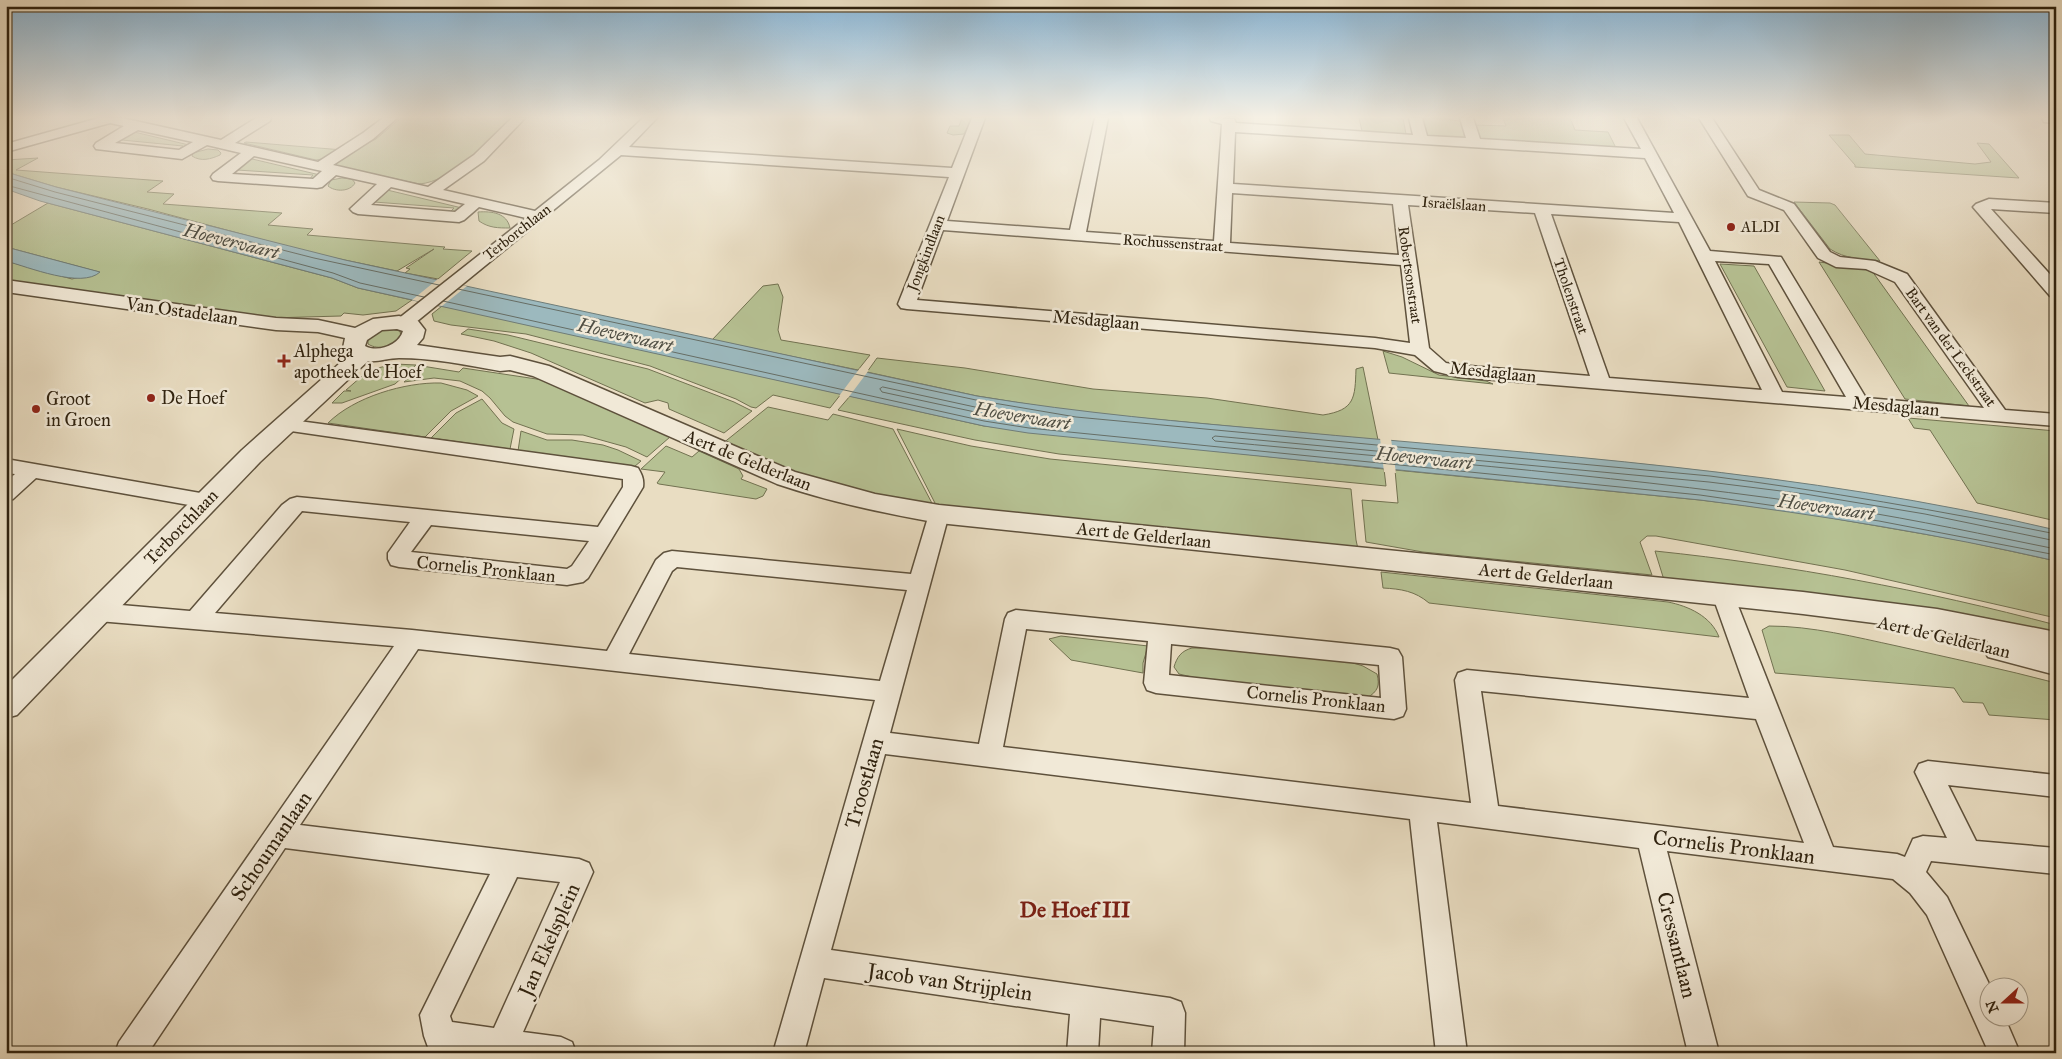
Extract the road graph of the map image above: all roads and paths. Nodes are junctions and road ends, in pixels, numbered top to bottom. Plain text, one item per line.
1 (231, 167) edge
2 (466, 167) edge
3 (599, 167) edge
4 (947, 167) edge
5 (952, 167) edge
6 (1092, 167) edge
7 (1225, 167) edge
8 (1656, 167) edge
9 (1737, 167) edge
10 (327, 168) joint
11 (959, 168) junction
12 (388, 182) junction
13 (1224, 188) junction
14 (432, 191) junction
15 (1400, 200) junction
16 (476, 202) junction
17 (2056, 208) edge
18 (1542, 210) junction
19 (538, 216) junction
20 (1683, 218) junction
21 (936, 225) junction
22 (1077, 236) junction
23 (1222, 246) junction
24 (1704, 255) junction
25 (1409, 261) junction
26 (6, 286) edge
27 (2056, 292) edge
28 (906, 304) joint
29 (404, 337) junction
30 (361, 345) junction
31 (1420, 350) junction
32 (1601, 382) junction
33 (1775, 397) junction
34 (1859, 403) junction
35 (2000, 415) junction
36 (2056, 420) edge
37 (284, 425) junction
38 (6, 466) edge
39 (33, 470) junction
40 (6, 494) edge
41 (206, 501) junction
42 (939, 514) junction
43 (425, 517) junction
44 (604, 535) junction
45 (918, 583) junction
46 (1723, 594) junction
47 (1802, 604) junction
48 (98, 612) junction
49 (196, 620) junction
50 (1160, 634) junction
51 (412, 639) junction
52 (2056, 643) edge
53 (614, 660) junction
54 (2056, 663) edge
55 (888, 692) junction
56 (6, 706) edge
57 (1766, 710) junction
58 (875, 742) junction
59 (989, 756) junction
60 (2056, 786) edge
61 (1422, 809) junction
62 (1486, 817) junction
63 (279, 835) junction
64 (1650, 837) junction
65 (1968, 852) junction
66 (1824, 858) junction
67 (2056, 861) edge
68 (509, 864) junction
69 (1911, 875) junction
70 (813, 962) junction
71 (1086, 1002) junction
72 (502, 1044) junction
73 (130, 1053) edge
74 (561, 1053) edge
75 (788, 1053) edge
76 (1082, 1053) edge
77 (1168, 1053) edge
78 (1452, 1053) edge
79 (1704, 1053) edge
80 (2005, 1053) edge

1 - 10 street
2 - 14 street
3 - 19 street, Terborchlaan
4 - 11 street
5 - 11 street
6 - 22 street
7 - 13 street
8 - 20 street
9 - 35 street, Bart van der Leckstraat
10 - 12 street
11 - 21 street, Jongkindlaan
12 - 14 street
12 - 16 street
13 - 15 street, Israëlslaan
13 - 23 street
14 - 16 street
15 - 18 street, Israëlslaan
15 - 25 street, Robertsonstraat
16 - 19 street
17 - 27 street
18 - 20 street, Israëlslaan
18 - 32 street, Tholenstraat
19 - 29 street, Terborchlaan
20 - 24 street
21 - 22 street, Rochussenstraat
21 - 28 street, Jongkindlaan
22 - 23 street, Rochussenstraat
23 - 25 street, Rochussenstraat
24 - 33 street
24 - 34 street
25 - 31 street, Robertsonstraat
26 - 30 street, Van Ostadelaan
28 - 31 street, Mesdaglaan
29 - 30 street, Van Ostadelaan
29 - 30 street, Terborchlaan
29 - 42 street, Aert de Gelderlaan
30 - 37 street, Terborchlaan
31 - 32 street, Mesdaglaan
32 - 33 street, Mesdaglaan
33 - 34 street, Mesdaglaan
34 - 35 street, Mesdaglaan
35 - 36 street, Mesdaglaan
37 - 41 street, Terborchlaan
37 - 44 street
38 - 39 street
39 - 40 street
39 - 41 street
41 - 48 street, Terborchlaan
42 - 45 street, Troostlaan
42 - 46 street, Aert de Gelderlaan
43 - 44 street
43 - 44 street, Cornelis Pronklaan
43 - 49 street
45 - 53 street
45 - 55 street, Troostlaan
46 - 47 street, Aert de Gelderlaan
46 - 57 street, Cornelis Pronklaan
47 - 52 street, Aert de Gelderlaan
47 - 54 street, Aert de Gelderlaan
48 - 49 street
48 - 56 street, Terborchlaan
49 - 51 street
50 - 50 street, Cornelis Pronklaan
50 - 59 street, Cornelis Pronklaan
51 - 53 street
51 - 63 street, Schoumanlaan
53 - 55 street
55 - 58 street, Troostlaan
57 - 62 street
57 - 66 street, Cornelis Pronklaan
58 - 59 street, Cornelis Pronklaan
58 - 70 street, Troostlaan
59 - 61 street, Cornelis Pronklaan
60 - 65 street
61 - 62 street, Cornelis Pronklaan
61 - 78 street
62 - 64 street, Cornelis Pronklaan
63 - 68 street, Jan Ekelsplein
63 - 73 street, Schoumanlaan
64 - 66 street, Cornelis Pronklaan
64 - 79 street, Cressantlaan
65 - 67 street
65 - 69 street
66 - 69 street
68 - 72 street
68 - 72 street, Jan Ekelsplein
69 - 80 street
70 - 71 street, Jacob van Strijplein
70 - 75 street, Troostlaan
71 - 76 street
71 - 77 street, Jacob van Strijplein
72 - 74 street

